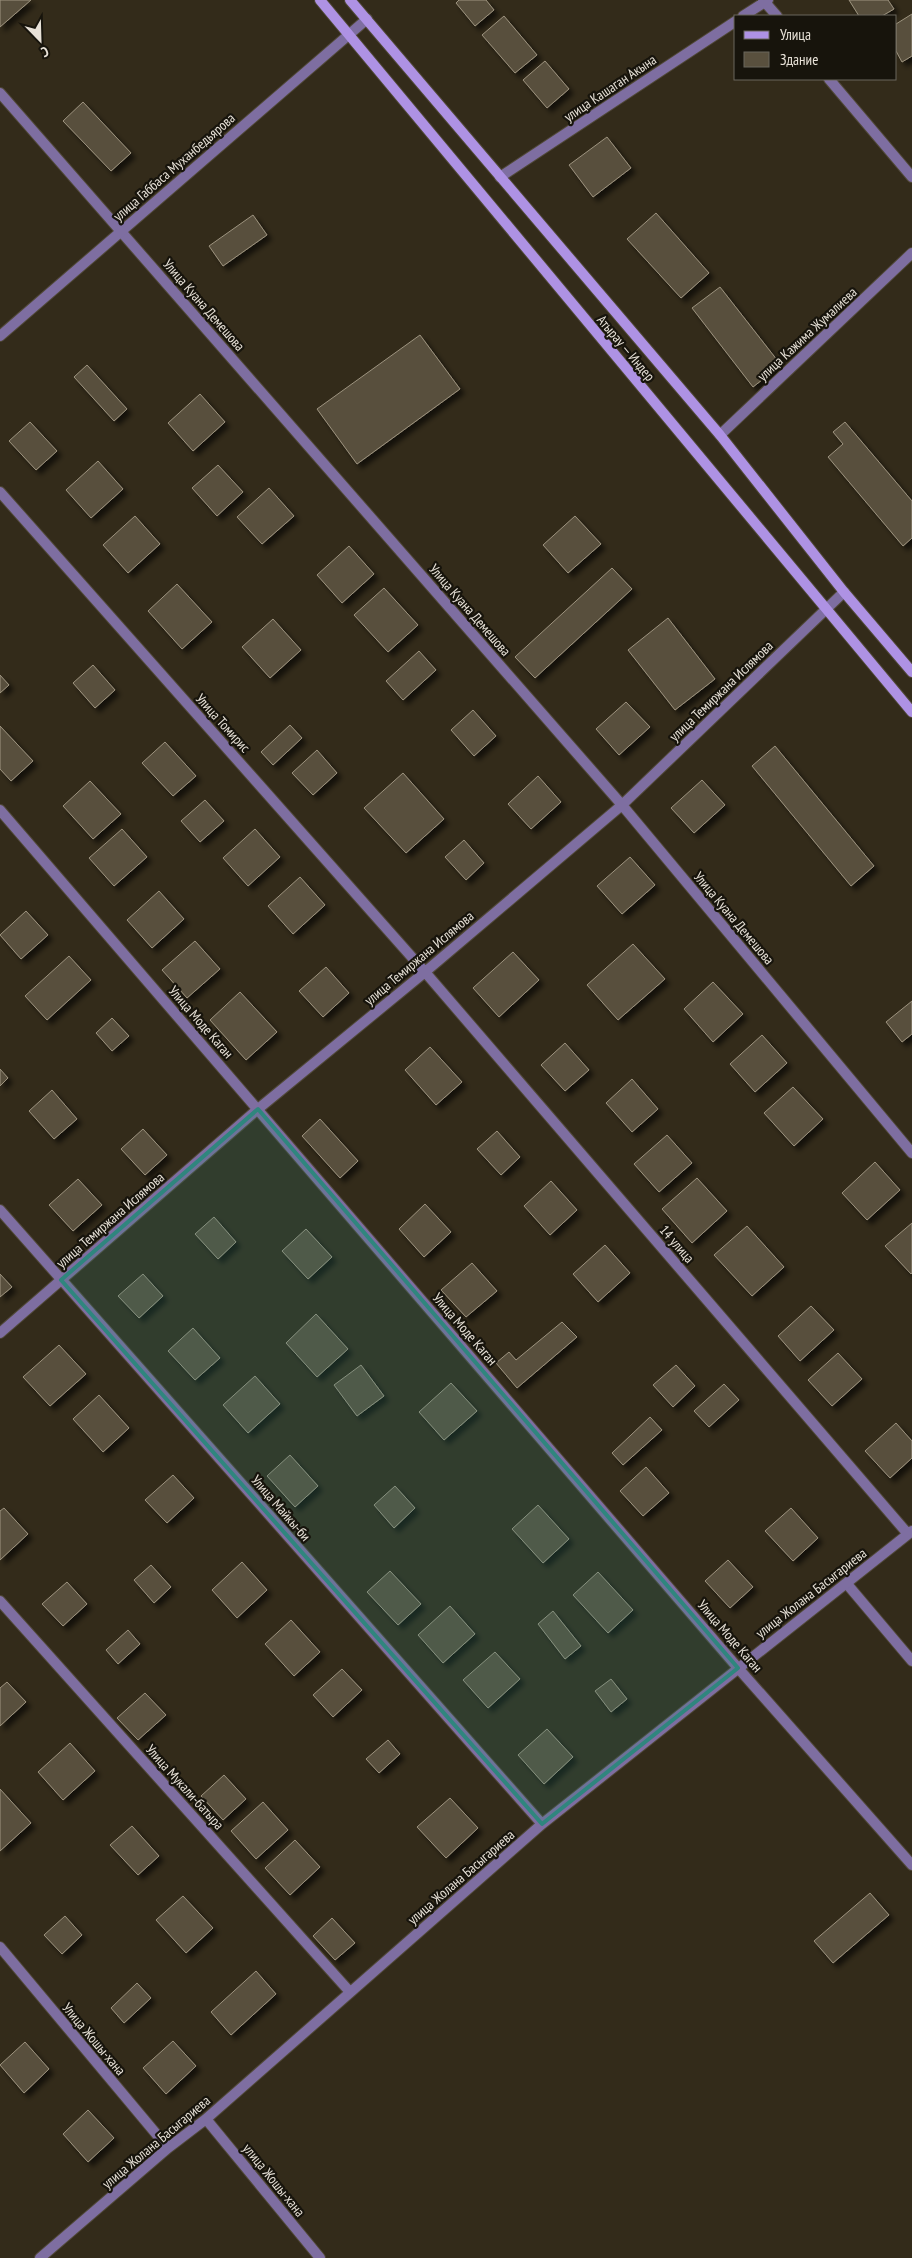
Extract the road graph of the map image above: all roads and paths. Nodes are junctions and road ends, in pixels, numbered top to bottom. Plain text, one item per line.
1 (320, 0) edge
2 (350, 0) edge
3 (765, 1) edge
4 (744, 15) edge
5 (776, 15) edge
6 (366, 19) junction
7 (734, 22) edge
8 (349, 34) junction
9 (830, 80) edge
10 (0, 93) edge
11 (500, 177) junction
12 (912, 177) edge
13 (120, 231) junction
14 (912, 253) edge
15 (0, 336) edge
16 (720, 435) junction
17 (0, 492) edge
18 (844, 592) junction
19 (827, 609) junction
20 (912, 672) edge
21 (912, 712) edge
22 (622, 805) junction
23 (0, 810) edge
24 (425, 972) junction
25 (258, 1110) junction
26 (912, 1152) edge
27 (0, 1210) edge
28 (61, 1280) junction
29 (0, 1333) edge
30 (910, 1532) edge
31 (847, 1584) junction
32 (0, 1601) edge
33 (912, 1661) edge
34 (738, 1668) junction
35 (542, 1824) junction
36 (912, 1865) edge
37 (0, 1947) edge
38 (350, 1992) junction
39 (206, 2119) junction
40 (168, 2148) junction
41 (40, 2258) edge
42 (320, 2258) edge

1 - 8 main road, Атырау — Индер
2 - 6 main road, Атырау — Индер
3 - 4 street
3 - 5 street
6 - 8 street, улица Габбаса Муханбедьярова
6 - 11 main road, Атырау — Индер
7 - 11 street, улица Кашаган Акына
8 - 13 street, улица Габбаса Муханбедьярова
8 - 19 main road, Атырау — Индер
9 - 12 street
10 - 13 street, Улица Куана Демешова
11 - 16 main road, Атырау — Индер
13 - 15 street, улица Габбаса Муханбедьярова
13 - 22 street, Улица Куана Демешова
14 - 16 street, улица Кажима Жумалиева
16 - 18 main road, Атырау — Индер
17 - 24 street, Улица Томирис
18 - 19 street, улица Темиржана Ислямова
18 - 20 main road, Атырау — Индер
19 - 21 main road, Атырау — Индер
19 - 22 street, улица Темиржана Ислямова
22 - 24 street, улица Темиржана Ислямова
22 - 26 street, Улица Куана Демешова
23 - 25 street, Улица Моде Каган
24 - 25 street, улица Темиржана Ислямова
24 - 30 street, 14 улица
25 - 28 street, улица Темиржана Ислямова
25 - 34 street, Улица Моде Каган
27 - 28 street, Улица Майкы-би
28 - 29 street, улица Темиржана Ислямова
28 - 35 street, Улица Майкы-би
30 - 31 street, улица Жолана Басыгариева
31 - 33 street
31 - 34 street, улица Жолана Басыгариева
32 - 38 street, Улица Мукали-батыра
34 - 35 street, улица Жолана Басыгариева
34 - 36 street, Улица Моде Каган
35 - 38 street, улица Жолана Басыгариева
37 - 40 street, Улица Жошы-хана
38 - 39 street, улица Жолана Басыгариева
39 - 40 street, улица Жолана Басыгариева
39 - 42 street, улица Жошы-хана
40 - 41 street, улица Жолана Басыгариева

